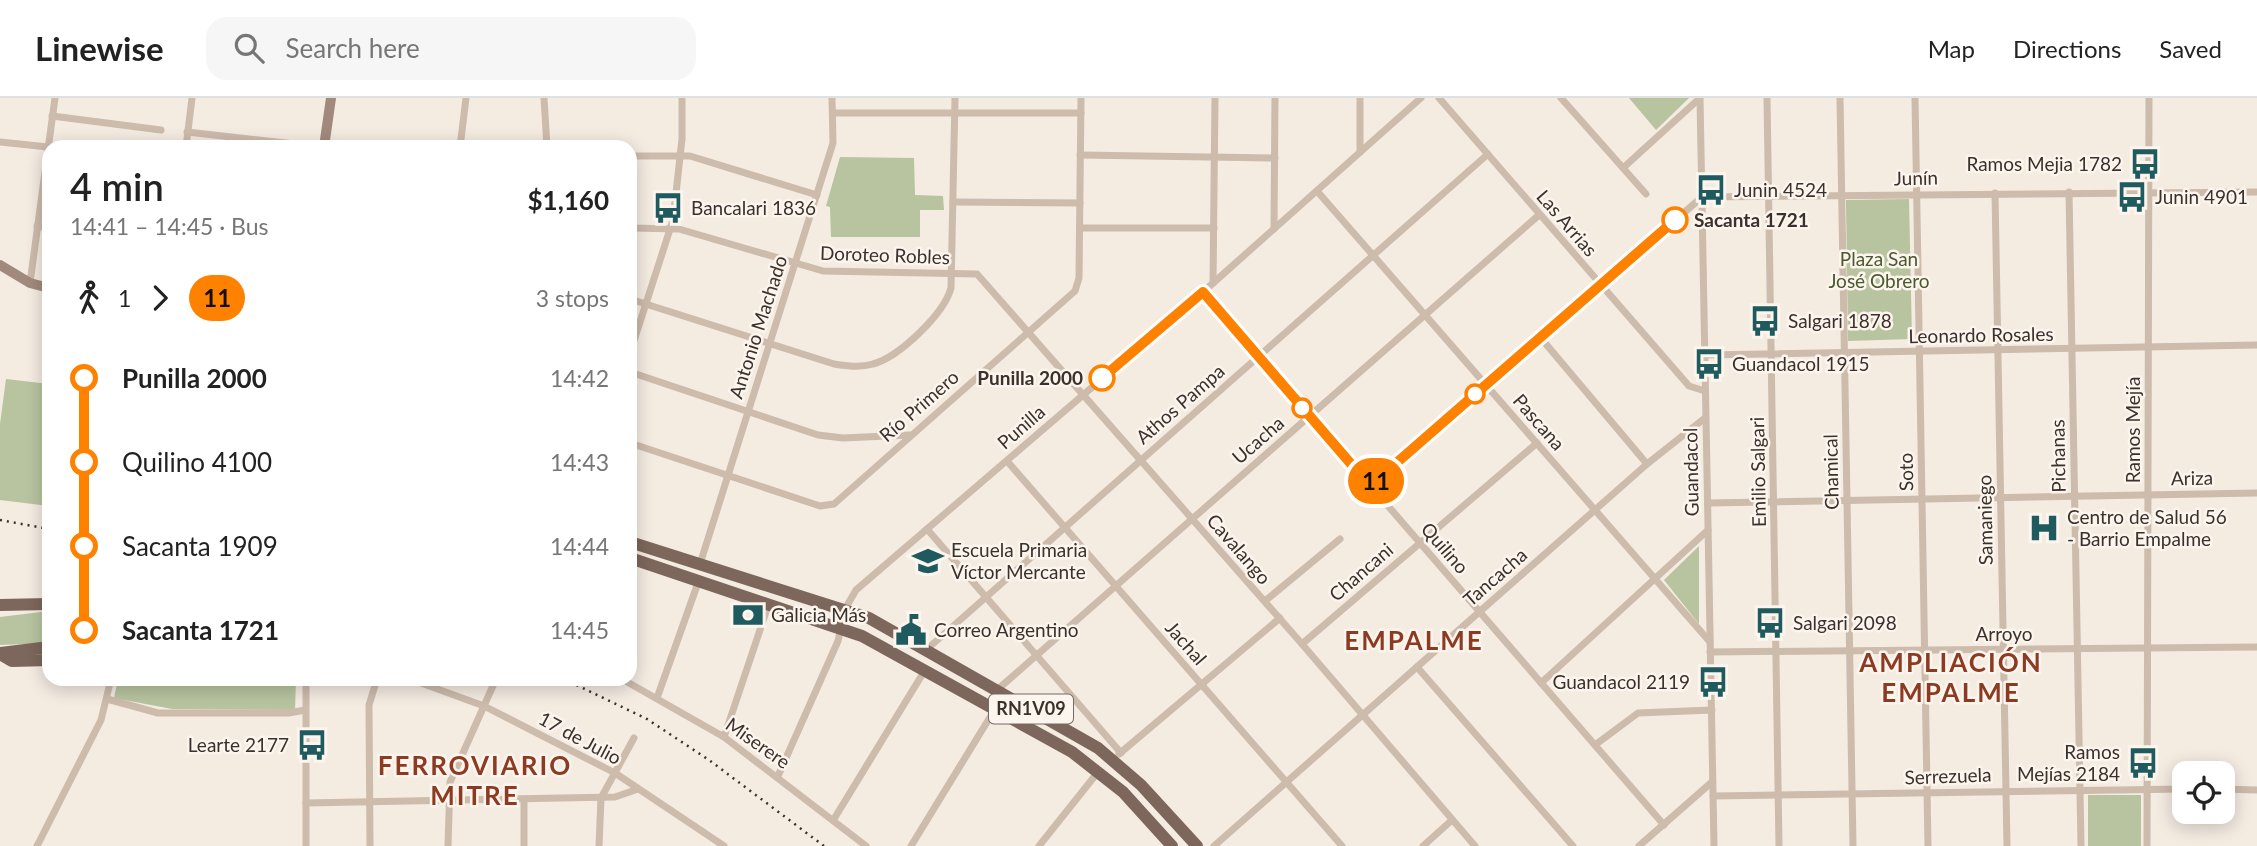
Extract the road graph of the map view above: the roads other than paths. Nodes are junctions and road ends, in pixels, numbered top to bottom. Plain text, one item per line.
1 (55, 98) edge
2 (192, 98) edge
3 (331, 98) edge
4 (466, 98) edge
5 (544, 98) edge
6 (682, 98) edge
7 (832, 98) edge
8 (955, 98) edge
9 (1081, 98) edge
10 (1215, 98) edge
11 (1275, 98) edge
12 (1360, 98) edge
13 (1421, 98) edge
14 (1439, 98) edge
15 (1560, 98) edge
16 (1700, 98) edge
17 (1768, 98) edge
18 (1840, 98) edge
19 (1915, 98) edge
20 (2149, 98) edge
21 (833, 113) junction
22 (955, 113) junction
23 (1081, 113) junction
24 (52, 116) junction
25 (161, 130) dead end
26 (187, 132) junction
27 (49, 140) edge
28 (186, 140) edge
29 (260, 140) edge
30 (324, 140) edge
31 (461, 140) edge
32 (547, 140) edge
33 (0, 142) edge
34 (42, 146) edge
35 (1360, 152) junction
36 (1488, 154) junction
37 (681, 155) junction
38 (1080, 155) junction
39 (637, 156) edge
40 (1214, 158) junction
41 (1275, 158) junction
42 (1623, 168) junction
43 (1317, 191) junction
44 (2069, 192) junction
45 (2149, 192) junction
46 (2257, 192) edge
47 (1996, 193) junction
48 (1646, 194) dead end
49 (1917, 194) junction
50 (817, 195) junction
51 (1842, 195) junction
52 (1769, 196) junction
53 (1702, 197) junction
54 (42, 199) edge
55 (953, 202) junction
56 (1080, 203) junction
57 (1539, 215) junction
58 (37, 226) junction
59 (42, 227) edge
60 (637, 228) edge
61 (671, 228) junction
62 (1080, 228) junction
63 (1214, 228) junction
64 (1274, 229) junction
65 (1373, 255) junction
66 (796, 264) junction
67 (0, 265) edge
68 (951, 273) junction
69 (977, 274) joint
70 (30, 283) junction
71 (1213, 283) junction
72 (1600, 285) junction
73 (42, 286) edge
74 (1203, 292) junction
75 (637, 301) edge
76 (646, 304) junction
77 (1425, 315) junction
78 (637, 332) edge
79 (1028, 332) junction
80 (1540, 337) junction
81 (769, 344) junction
82 (2257, 345) edge
83 (2148, 347) junction
84 (2072, 349) junction
85 (1998, 350) junction
86 (1920, 351) junction
87 (1844, 353) junction
88 (1772, 354) junction
89 (1704, 355) junction
90 (1258, 356) junction
91 (637, 374) edge
92 (1486, 384) junction
93 (1705, 391) junction
94 (1083, 395) junction
95 (747, 412) junction
96 (1310, 416) junction
97 (1705, 418) junction
98 (910, 435) junction
99 (1537, 443) junction
100 (637, 445) edge
101 (1140, 460) junction
102 (1007, 461) junction
103 (1647, 464) junction
104 (727, 475) junction
105 (1370, 486) junction
106 (2257, 493) edge
107 (2148, 495) junction
108 (2075, 496) junction
109 (2001, 498) junction
110 (1922, 499) junction
111 (1847, 500) junction
112 (1774, 502) junction
113 (1708, 503) junction
114 (1595, 510) junction
115 (1192, 519) junction
116 (1064, 526) junction
117 (927, 529) junction
118 (1708, 529) junction
119 (1340, 539) dead end
120 (1420, 543) junction
121 (637, 544) edge
122 (637, 560) edge
123 (699, 564) junction
124 (1654, 579) junction
125 (699, 580) junction
126 (1115, 586) junction
127 (984, 596) junction
128 (1265, 601) junction
129 (769, 603) junction
130 (42, 604) edge
131 (3, 606) edge
132 (845, 609) junction
133 (1479, 612) junction
134 (1280, 618) junction
135 (840, 626) junction
136 (1710, 643) junction
137 (1302, 644) junction
138 (2257, 647) edge
139 (42, 649) edge
140 (2147, 649) junction
141 (926, 650) junction
142 (2003, 650) junction
143 (2078, 650) junction
144 (1849, 651) junction
145 (1925, 651) junction
146 (1710, 652) junction
147 (1776, 652) junction
148 (0, 654) edge
149 (1035, 656) junction
150 (42, 660) edge
151 (1417, 667) junction
152 (925, 670) junction
153 (1541, 683) junction
154 (1201, 684) junction
155 (110, 686) edge
156 (306, 686) edge
157 (375, 686) edge
158 (429, 686) edge
159 (493, 686) edge
160 (635, 686) edge
161 (997, 690) junction
162 (657, 698) junction
163 (107, 699) junction
164 (484, 706) junction
165 (995, 709) junction
166 (306, 710) junction
167 (1712, 710) junction
168 (1362, 716) junction
169 (724, 737) junction
170 (634, 738) dead end
171 (1595, 746) junction
172 (1117, 756) junction
173 (1099, 772) junction
174 (615, 773) junction
175 (778, 776) junction
176 (1287, 782) junction
177 (1713, 782) junction
178 (2080, 788) junction
179 (2148, 788) junction
180 (638, 789) junction
181 (2172, 789) edge
182 (2235, 789) edge
183 (2006, 790) junction
184 (2257, 790) edge
185 (1927, 793) junction
186 (1852, 795) junction
187 (1713, 796) junction
188 (1779, 796) junction
189 (601, 798) junction
190 (448, 800) junction
191 (524, 800) junction
192 (370, 802) junction
193 (306, 803) junction
194 (834, 820) junction
195 (1452, 820) junction
196 (1664, 825) junction
197 (37, 846) edge
198 (306, 846) edge
199 (370, 846) edge
200 (448, 846) edge
201 (524, 846) edge
202 (599, 846) edge
203 (724, 846) edge
204 (866, 846) edge
205 (911, 846) edge
206 (1039, 846) edge
207 (1172, 846) edge
208 (1197, 846) edge
209 (1214, 846) edge
210 (1342, 846) edge
211 (1423, 846) edge
212 (1475, 846) edge
213 (1573, 846) edge
214 (1639, 846) edge
215 (1714, 846) edge
216 (1779, 846) edge
217 (1853, 846) edge
218 (1928, 846) edge
219 (2007, 846) edge
220 (2081, 846) edge
221 (2147, 846) edge

1 - 24 street
2 - 26 street
3 - 30 street
4 - 31 street
5 - 32 street
6 - 37 street
7 - 21 street, Antonio Machado
8 - 22 street
9 - 23 street, Río Primero
10 - 40 street
11 - 41 street
12 - 35 street
13 - 35 street, Punilla
14 - 36 street, Las Arrias
15 - 42 street
16 - 42 street
16 - 53 street, Guandacol
17 - 52 street, Emilio Salgari
18 - 51 street, Chamical
19 - 49 street, Soto
20 - 45 street, Ramos Mejía
21 - 22 street
21 - 50 street, Antonio Machado
22 - 23 street
22 - 55 street
23 - 38 street, Río Primero
24 - 25 street
24 - 27 street
26 - 28 street
26 - 29 street
33 - 34 street
35 - 43 street, Punilla
36 - 57 street, Las Arrias
36 - 65 street, Athos Pampa
37 - 39 street
37 - 50 street
37 - 61 street
38 - 40 street
38 - 56 street, Río Primero
40 - 41 street
40 - 63 street
41 - 64 street
42 - 48 street
43 - 64 street, Punilla
43 - 65 street, Pascana
44 - 45 street, Junín
44 - 47 street, Junín
44 - 84 street, Pichanas
45 - 46 street, Junín
45 - 83 street, Ramos Mejía
47 - 49 street, Junín
47 - 85 street, Samaniego
49 - 51 street, Junín
49 - 86 street, Soto
50 - 66 street, Antonio Machado
51 - 52 street, Junín
51 - 87 street, Chamical
52 - 53 street, Junín
52 - 88 street, Emilio Salgari
53 - 72 street
53 - 89 street, Guandacol
54 - 58 street
55 - 56 street
55 - 68 street
56 - 62 street, Río Primero
57 - 72 street, Las Arrias
57 - 77 street, Ucacha
58 - 59 street
58 - 70 street
60 - 61 street, Doroteo Robles
61 - 66 street, Doroteo Robles
61 - 76 street
62 - 63 street
62 - 79 street, Río Primero
63 - 71 street
64 - 71 street, Punilla
65 - 77 street, Pascana
65 - 90 street, Athos Pampa
66 - 68 street, Doroteo Robles
66 - 81 street, Antonio Machado
67 - 70 street
68 - 69 street, Doroteo Robles
68 - 81 street
69 - 79 street, Cavalango
70 - 73 street
71 - 74 street, Punilla
72 - 80 street
72 - 93 street, Las Arrias
74 - 90 street, Quilino
74 - 94 street, Punilla
75 - 76 street
76 - 78 street
76 - 81 street
77 - 92 street, Pascana
77 - 96 street, Ucacha
79 - 94 street, Cavalango
79 - 98 street, Río Primero
80 - 92 street
80 - 103 street
81 - 95 street, Antonio Machado
82 - 83 street, Leonardo Rosales
83 - 84 street, Leonardo Rosales
83 - 107 street, Ramos Mejía
84 - 85 street, Leonardo Rosales
84 - 108 street, Pichanas
85 - 86 street, Leonardo Rosales
85 - 109 street, Samaniego
86 - 87 street, Leonardo Rosales
86 - 110 street, Soto
87 - 88 street, Leonardo Rosales
87 - 111 street, Chamical
88 - 89 street, Leonardo Rosales
88 - 112 street, Emilio Salgari
89 - 93 street, Guandacol
90 - 96 street, Quilino
90 - 101 street, Athos Pampa
91 - 95 street
92 - 99 street, Pascana
92 - 105 street
93 - 97 street, Guandacol
94 - 101 street, Cavalango
94 - 102 street, Punilla
95 - 98 street
95 - 104 street, Antonio Machado
96 - 105 street, Quilino
96 - 115 street, Ucacha
97 - 103 street, Tancacha
97 - 113 street, Guandacol
98 - 104 street, Río Primero
99 - 114 street, Pascana
99 - 120 street, Chancani
100 - 104 street
101 - 115 street, Cavalango
101 - 116 street, Athos Pampa
102 - 116 street, Jachal
102 - 117 street, Punilla
103 - 114 street, Tancacha
104 - 123 street, Antonio Machado
105 - 120 street, Quilino
106 - 107 street, Ariza
107 - 108 street, Ariza
107 - 140 street, Ramos Mejía
108 - 109 street, Ariza
108 - 143 street, Pichanas
109 - 110 street, Ariza
109 - 142 street, Samaniego
110 - 111 street, Ariza
110 - 145 street, Soto
111 - 112 street, Ariza
111 - 144 street, Chamical
112 - 113 street, Ariza
112 - 147 street, Emilio Salgari
113 - 118 street, Guandacol
114 - 124 street, Pascana
114 - 133 street, Tancacha
115 - 126 street, Ucacha
115 - 128 street, Cavalango
116 - 126 street, Jachal
116 - 127 street, Athos Pampa
117 - 127 street
117 - 132 street, Punilla
118 - 124 street
118 - 136 street, Guandacol
119 - 128 street
120 - 133 street, Quilino
120 - 137 street, Chancani
121 - 123 main road, RN1V09
122 - 125 main road, RN1V09
123 - 132 main road, RN1V09
124 - 136 street, Pascana
124 - 153 street
125 - 129 main road, RN1V09
125 - 162 street
126 - 149 street, Ucacha
126 - 154 street, Jachal
127 - 141 street, Athos Pampa
127 - 149 street
128 - 134 street, Cavalango
129 - 135 main road, RN1V09
129 - 169 street
130 - 131 main road
132 - 135 street, Punilla
132 - 141 main road, RN1V09
133 - 151 street, Tancacha
133 - 153 street, Quilino
134 - 137 street, Cavalango
134 - 154 street
135 - 152 main road, RN1V09
135 - 175 street, Punilla
136 - 146 street, Guandacol
137 - 168 street, Cavalango
138 - 140 street, Arroyo
139 - 148 main road
140 - 143 street, Arroyo
140 - 179 street, Ramos Mejía
141 - 161 main road, RN1V09
142 - 143 street, Arroyo
142 - 145 street, Arroyo
142 - 183 street, Samaniego
143 - 178 street, Pichanas
144 - 145 street, Arroyo
144 - 147 street, Arroyo
144 - 186 street, Chamical
145 - 185 street, Soto
146 - 147 street, Arroyo
146 - 167 street, Guandacol
147 - 188 street, Emilio Salgari
148 - 150 main road
149 - 161 street, Ucacha
149 - 172 street
151 - 168 street, Tancacha
151 - 213 street
152 - 165 main road, RN1V09
152 - 194 street
153 - 171 street, Quilino
154 - 172 street
154 - 176 street, Jachal
155 - 163 street
156 - 166 street
157 - 192 street
158 - 164 street, 17 de Julio
159 - 164 street
160 - 162 street, Miserere
161 - 172 main road, RN1V09
162 - 169 street, Miserere
163 - 166 street
163 - 197 street
164 - 174 street, 17 de Julio
164 - 190 street
165 - 173 main road, RN1V09
165 - 205 street
166 - 193 street
167 - 171 street
167 - 177 street, Guandacol
168 - 176 street, Tancacha
168 - 195 street, Cavalango
169 - 175 street, Miserere
170 - 174 street
171 - 196 street, Quilino
172 - 208 main road, RN1V09
173 - 206 street
173 - 207 main road, RN1V09
174 - 180 street, 17 de Julio
174 - 189 street
175 - 194 street, Miserere
176 - 209 street, Tancacha
176 - 210 street, Jachal
177 - 187 street, Guandacol
177 - 196 street
178 - 179 street, Serrezuela
178 - 183 street, Serrezuela
178 - 220 street, Pichanas
179 - 181 street, Serrezuela
179 - 221 street, Ramos Mejía
180 - 189 street
180 - 203 street, 17 de Julio
182 - 184 street
183 - 185 street, Serrezuela
183 - 219 street, Samaniego
185 - 186 street, Serrezuela
185 - 218 street, Soto
186 - 188 street, Serrezuela
186 - 217 street, Chamical
187 - 188 street, Serrezuela
187 - 215 street, Guandacol
188 - 216 street, Emilio Salgari
189 - 191 street
189 - 202 street
190 - 191 street
190 - 192 street
190 - 200 street
191 - 201 street
192 - 193 street
192 - 199 street
193 - 198 street
194 - 204 street, Miserere
195 - 211 street
195 - 212 street, Cavalango
196 - 214 street

